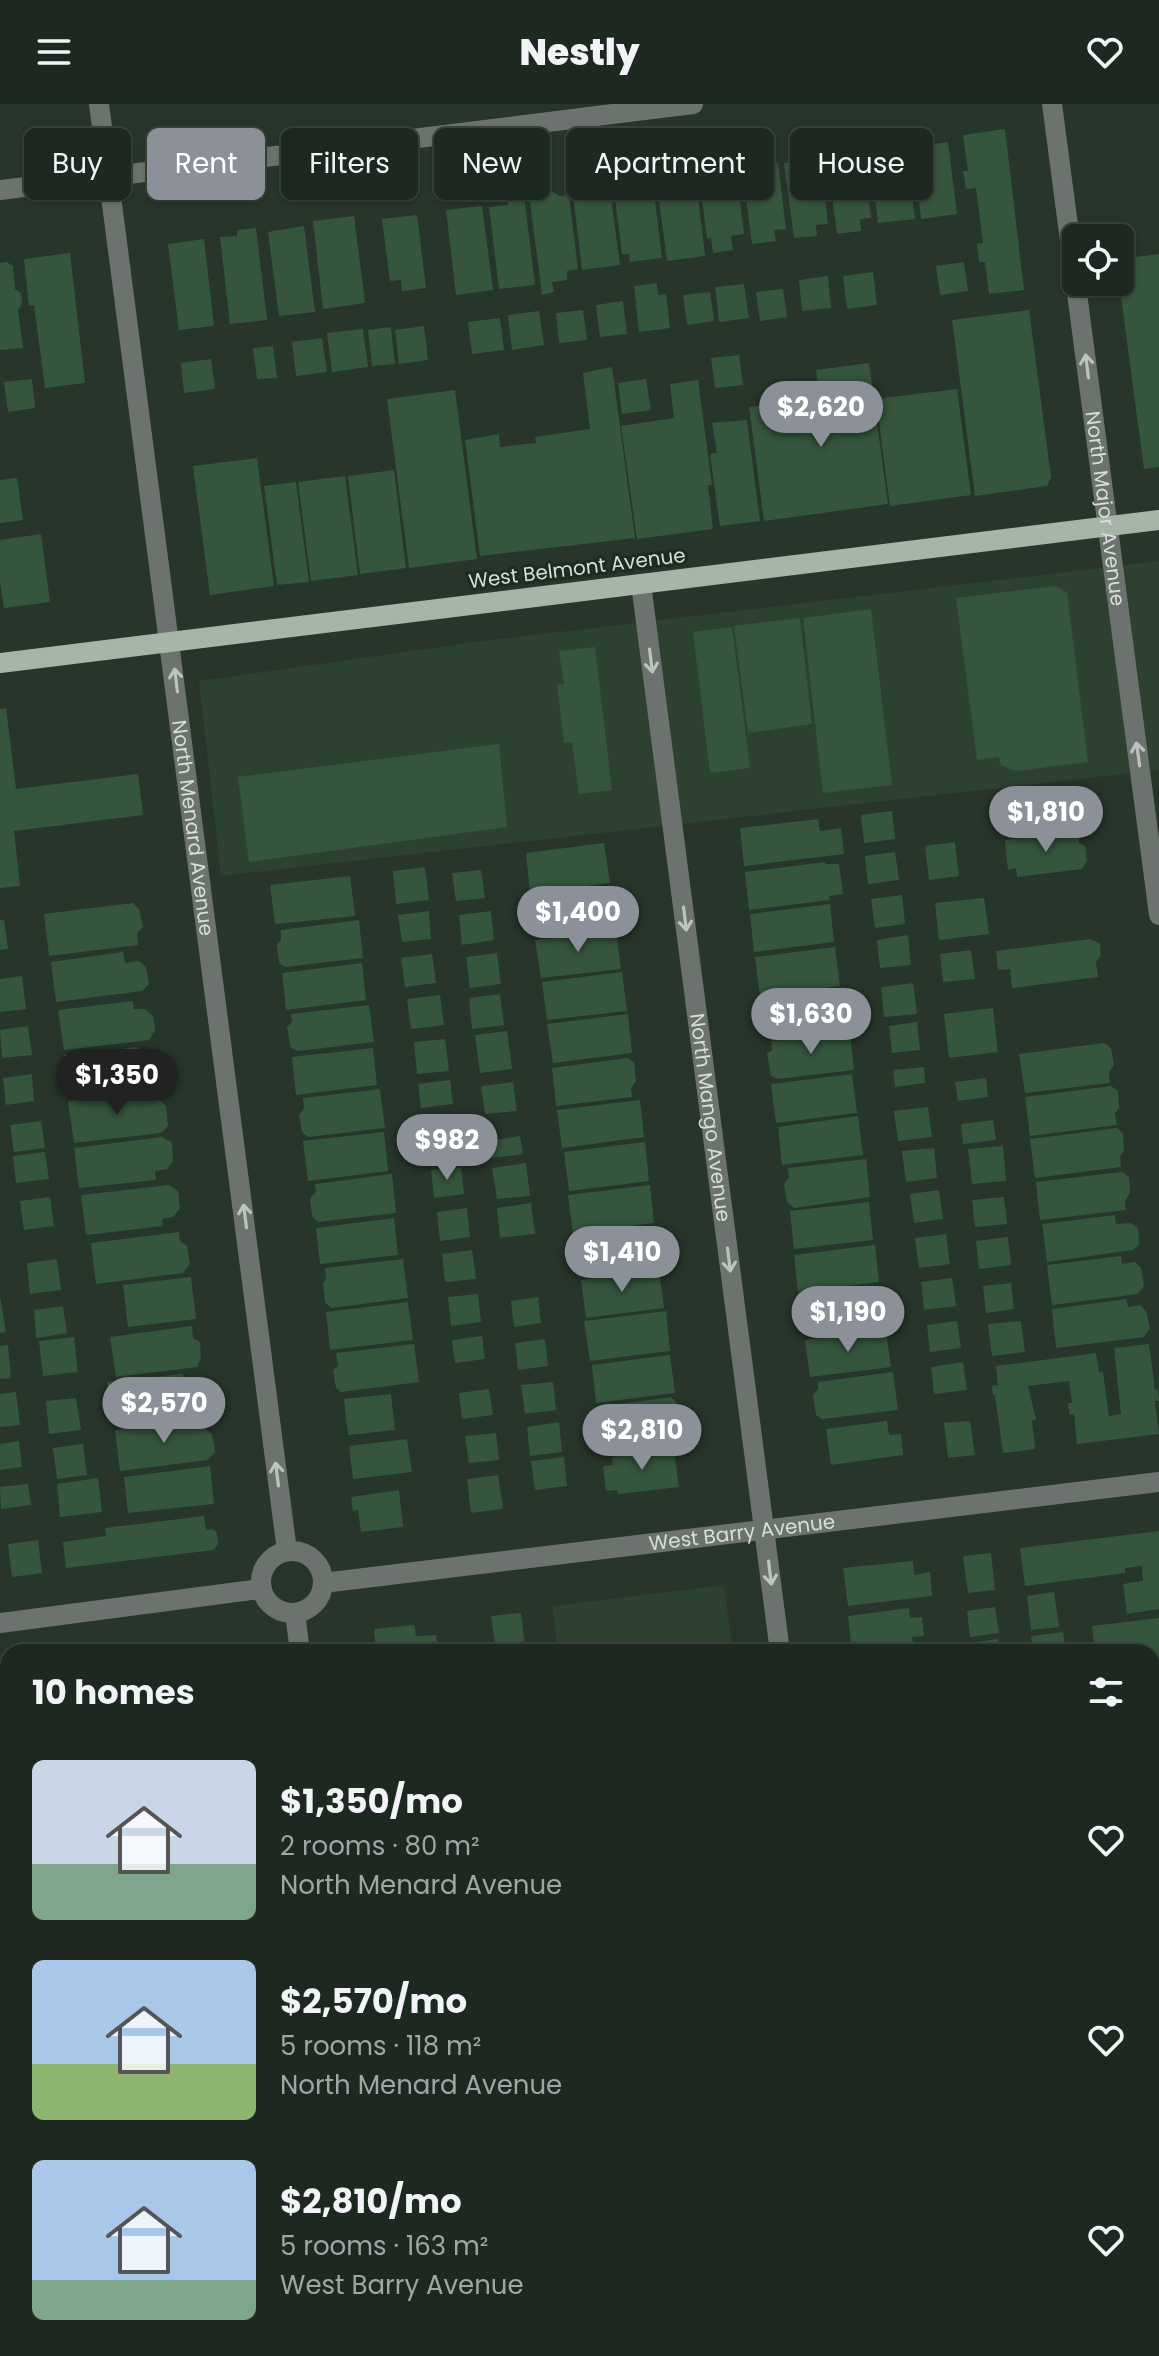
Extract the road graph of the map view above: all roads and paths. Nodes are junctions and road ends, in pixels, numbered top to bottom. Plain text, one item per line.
1 (99, 104) edge
2 (693, 104) edge
3 (1052, 104) edge
4 (102, 128) edge
5 (131, 173) edge
6 (24, 187) edge
7 (0, 190) edge
8 (112, 200) edge
9 (1159, 520) edge
10 (1108, 526) junction
11 (641, 584) junction
12 (171, 642) junction
13 (0, 663) edge
14 (1159, 915) edge
15 (1159, 1482) edge
16 (764, 1531) junction
17 (287, 1551) junction
18 (323, 1583) junction
19 (260, 1589) junction
20 (295, 1613) junction
21 (0, 1623) edge
22 (299, 1644) edge
23 (779, 1644) edge

1 - 4 street, North Menard Avenue
2 - 5 street
10 -> 3 street, North Major Avenue
6 - 7 street
8 - 12 street, North Menard Avenue
9 - 10 main road, West Belmont Avenue
10 - 11 main road, West Belmont Avenue
14 -> 10 street, North Major Avenue
11 - 12 main road, West Belmont Avenue
11 -> 16 street, North Mango Avenue
12 - 13 main road, West Belmont Avenue
17 -> 12 street, North Menard Avenue
15 - 16 street, West Barry Avenue
16 - 18 street, West Barry Avenue
16 -> 23 street, North Mango Avenue
17 - 18 street
17 - 19 street
18 - 20 street
19 - 20 street
19 - 21 street
20 - 22 street

